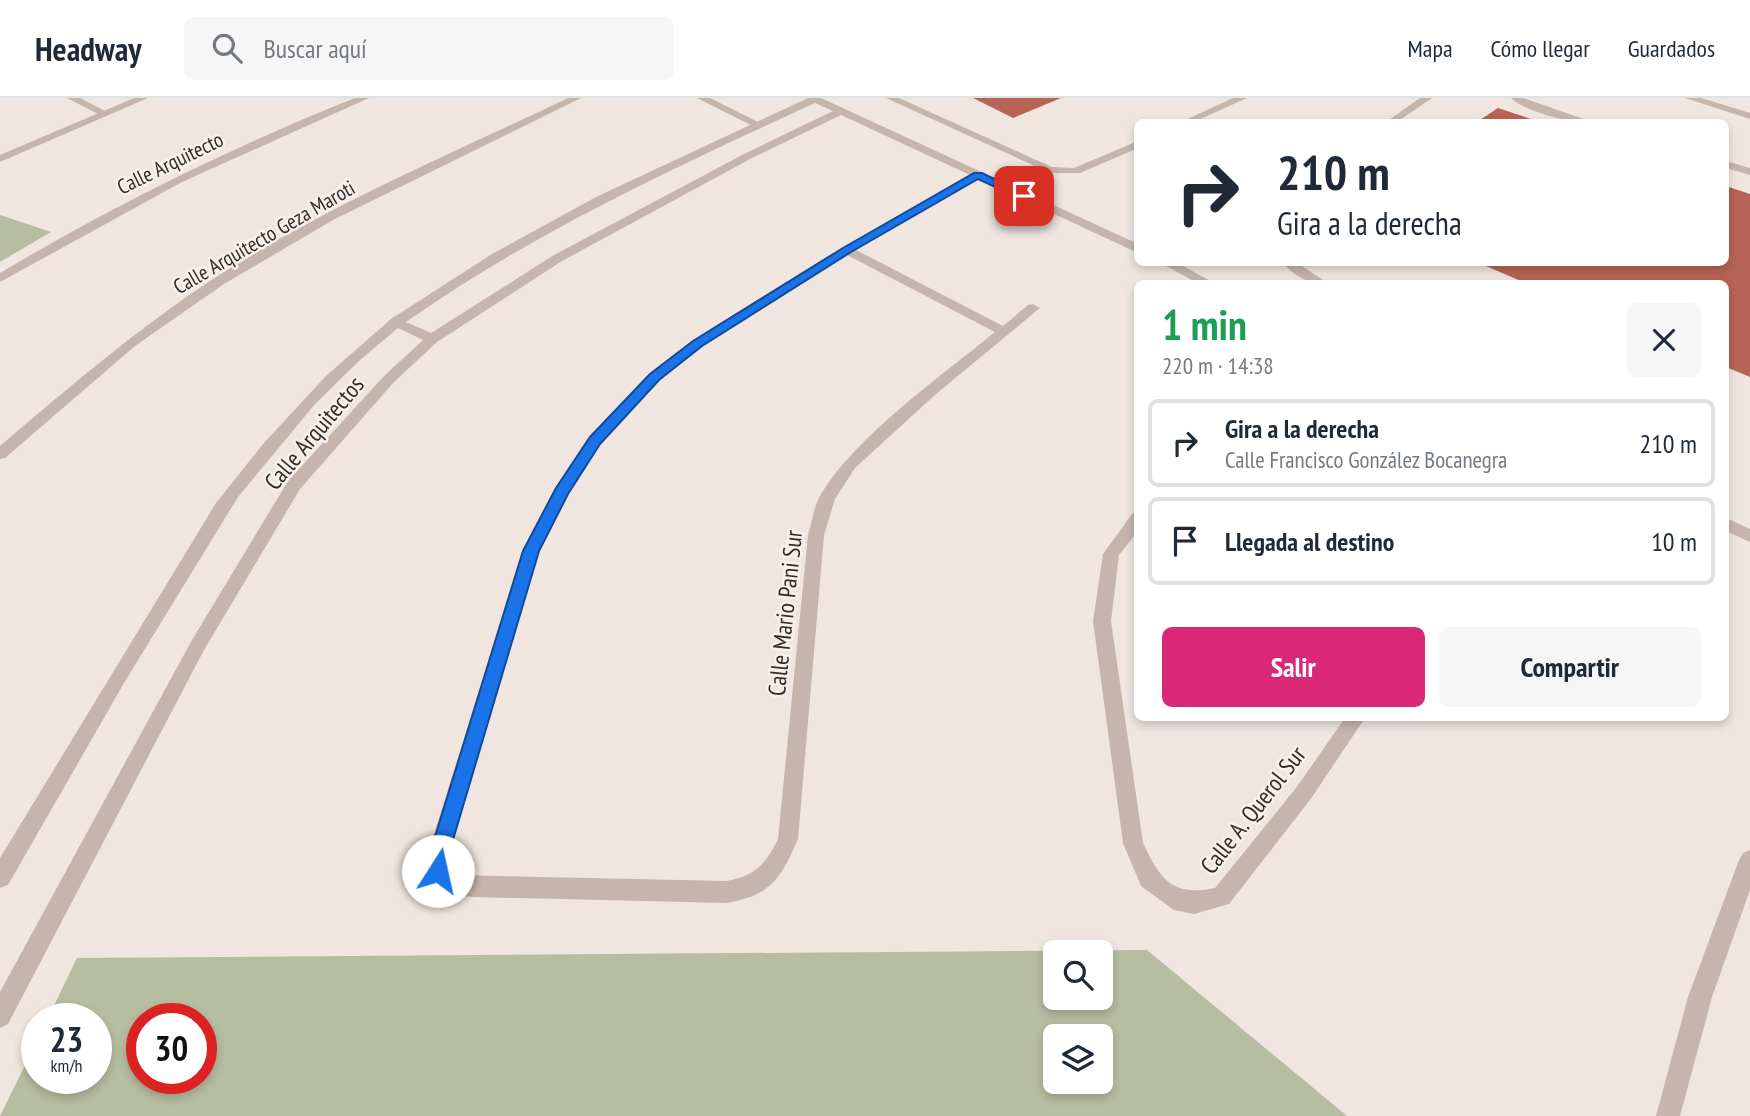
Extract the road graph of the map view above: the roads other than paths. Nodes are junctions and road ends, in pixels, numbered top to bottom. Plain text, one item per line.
1 (72, 98) edge
2 (143, 98) edge
3 (364, 98) edge
4 (576, 98) edge
5 (702, 98) edge
6 (814, 98) edge
7 (891, 98) edge
8 (1242, 98) edge
9 (1427, 98) edge
10 (1516, 98) edge
11 (1690, 98) edge
12 (841, 111) junction
13 (104, 113) junction
14 (1750, 116) edge
15 (1193, 119) edge
16 (1396, 119) edge
17 (1577, 119) edge
18 (759, 125) junction
19 (1134, 146) edge
20 (0, 159) edge
21 (1729, 165) edge
22 (1750, 172) edge
23 (978, 175) junction
24 (1134, 247) edge
25 (847, 250) junction
26 (1174, 266) edge
27 (1292, 266) edge
28 (0, 278) edge
29 (1202, 280) edge
30 (1315, 280) edge
31 (1033, 308) dead end
32 (396, 322) junction
33 (1004, 332) junction
34 (432, 339) junction
35 (0, 454) edge
36 (1134, 523) edge
37 (1729, 526) edge
38 (1750, 536) edge
39 (1353, 721) edge
40 (1750, 860) edge
41 (0, 878) edge
42 (0, 1016) edge
43 (1668, 1116) edge

1 - 13 street
2 - 13 street
3 - 28 street, Calle Arquitecto
4 - 35 street, Calle Arquitecto Geza Maroti
5 - 18 street
6 - 12 street
6 - 18 street, Calle Arquitectos
7 - 19 street
8 - 15 street
9 - 16 street
10 - 17 street
11 - 14 street
12 - 23 street
12 - 34 street, Calle Arquitectos
13 - 20 street
18 - 32 street, Calle Arquitectos
21 - 22 street
23 - 24 street
23 - 25 street
25 - 33 street
25 - 33 street, Calle Mario Pani Sur
26 - 29 street
27 - 30 street
31 - 33 street, Calle Mario Pani Sur
32 - 34 street
32 - 41 street, Calle Arquitectos
34 - 42 street, Calle Arquitectos
36 - 39 street, Calle A. Querol Sur
37 - 38 street
40 - 43 street

